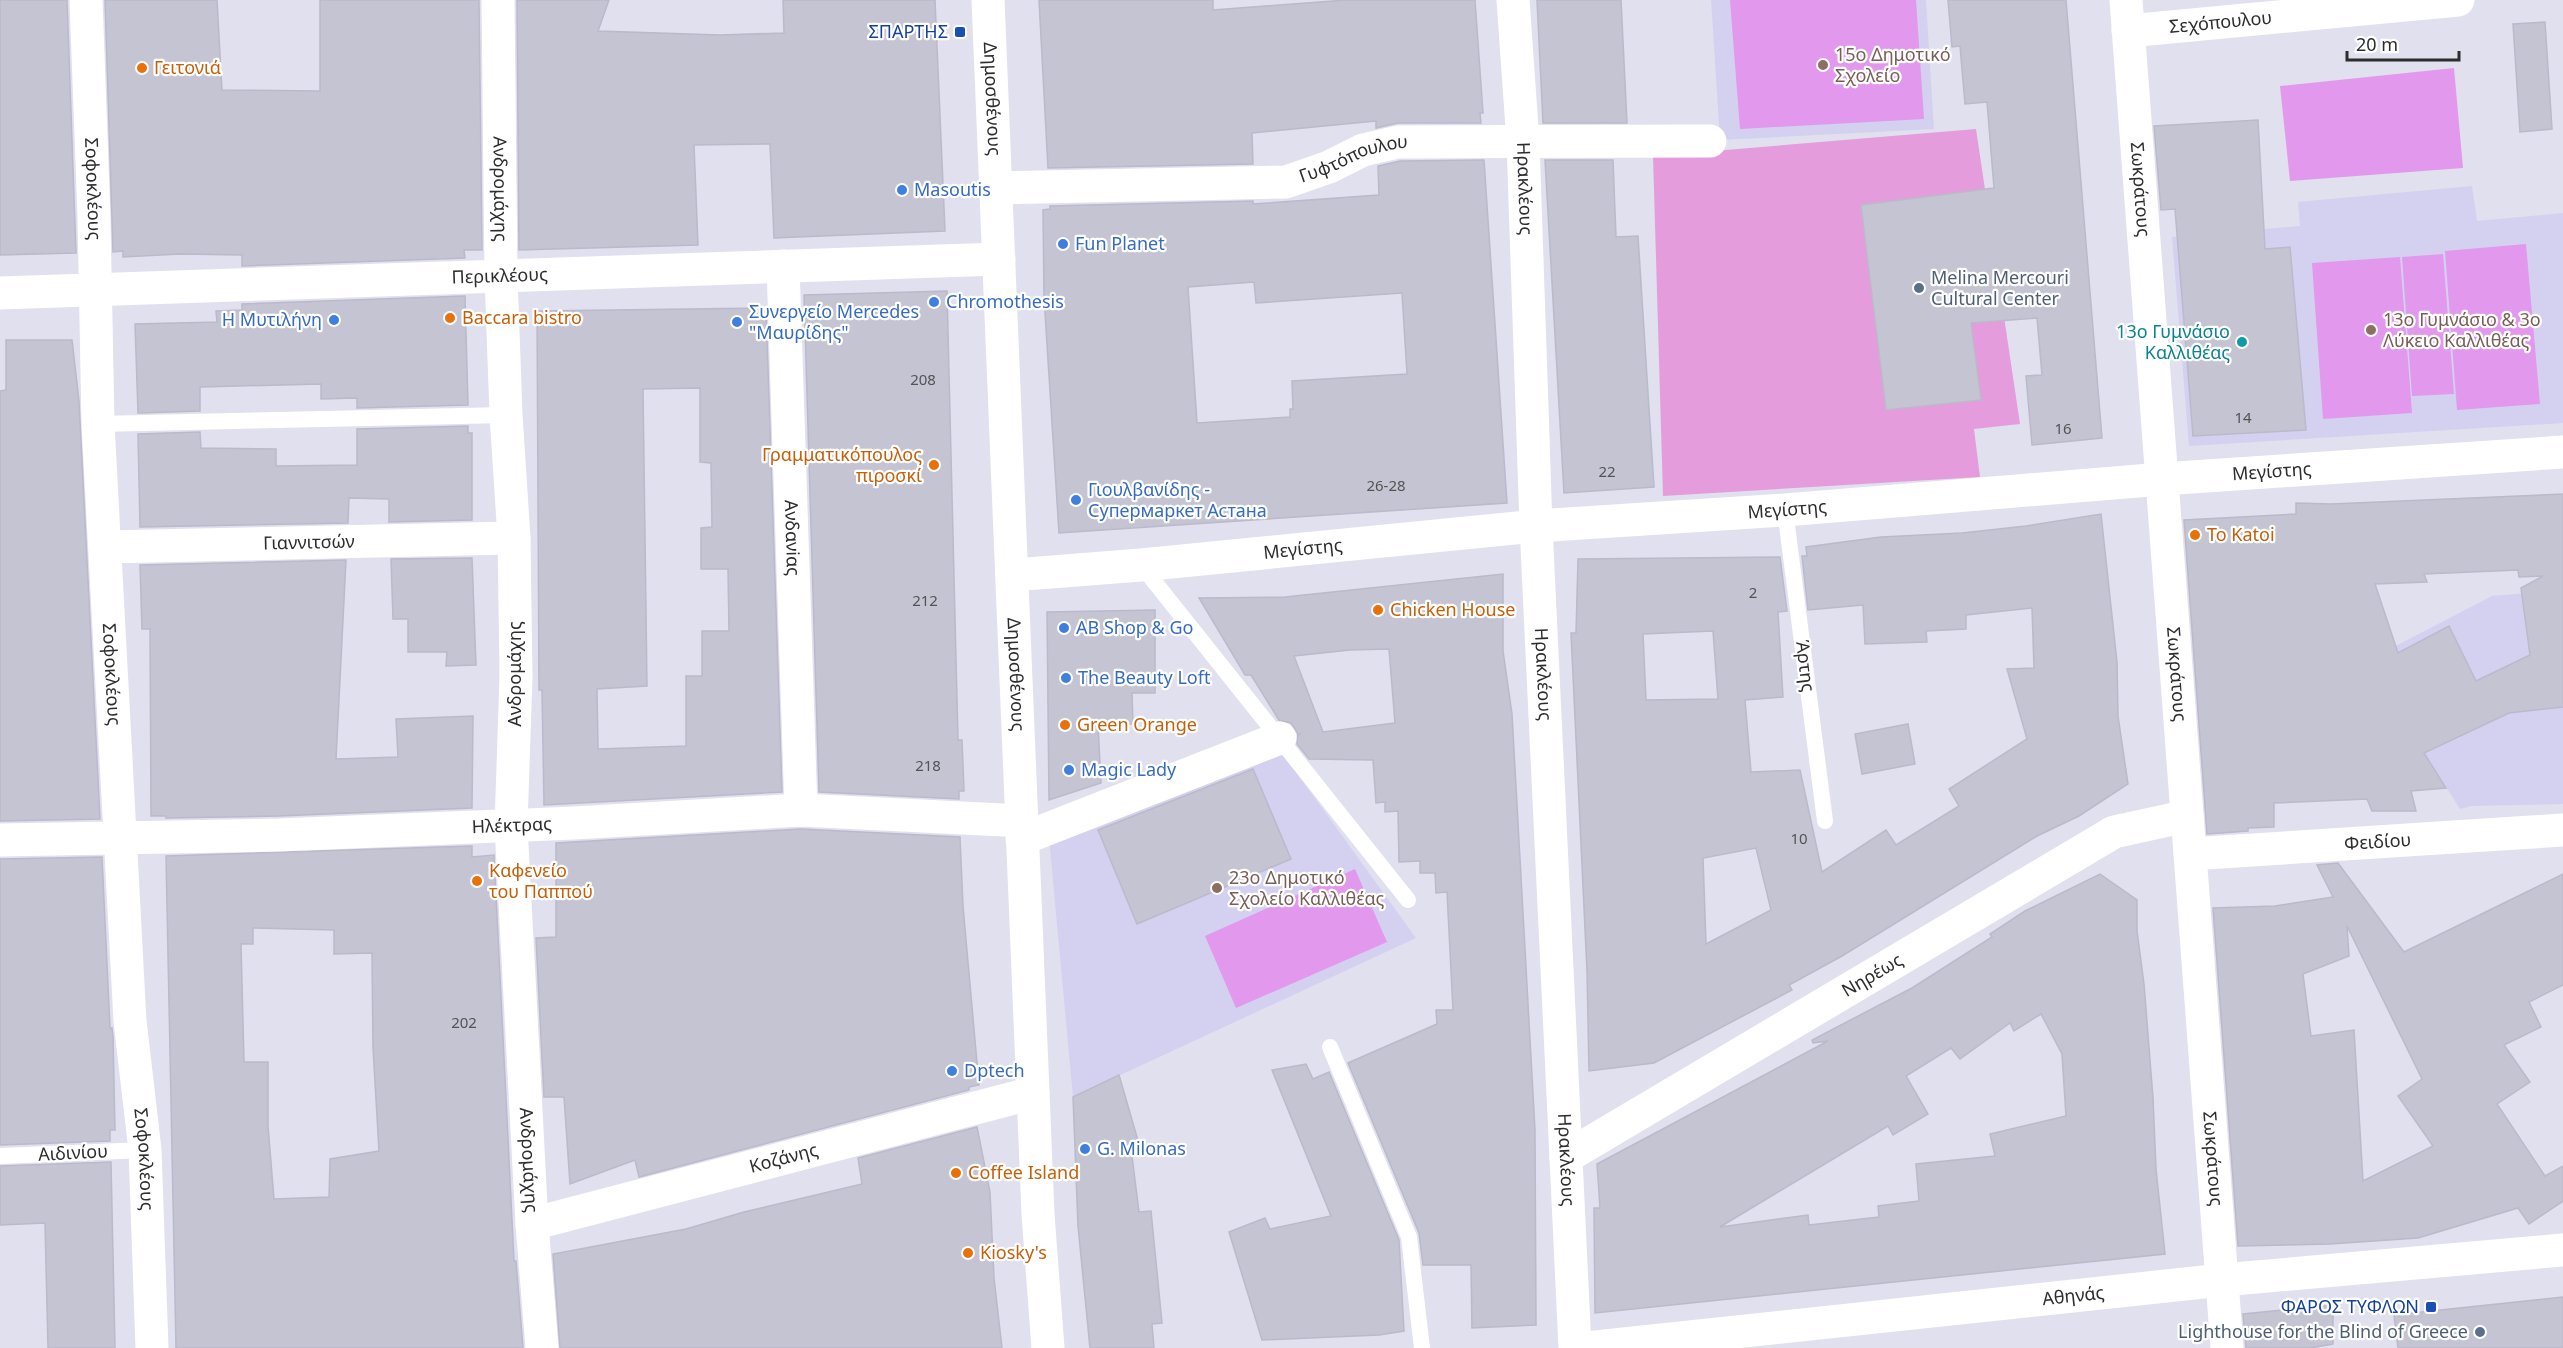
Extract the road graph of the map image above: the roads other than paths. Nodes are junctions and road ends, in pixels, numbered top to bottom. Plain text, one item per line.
1 (86, 0) edge
2 (498, 0) edge
3 (988, 0) edge
4 (1513, 0) edge
5 (2458, 0) edge
6 (2127, 15) edge
7 (1710, 141) dead end
8 (1523, 142) junction
9 (996, 188) junction
10 (999, 259) junction
11 (783, 266) junction
12 (501, 276) junction
13 (95, 289) junction
14 (0, 293) edge
15 (506, 415) junction
16 (98, 424) junction
17 (2563, 452) edge
18 (2162, 478) junction
19 (1785, 510) junction
20 (1536, 526) junction
21 (514, 538) junction
22 (105, 547) junction
23 (1141, 565) junction
24 (1012, 575) junction
25 (1280, 738) junction
26 (801, 810) junction
27 (2187, 816) junction
28 (1825, 821) dead end
29 (511, 826) junction
30 (1022, 830) junction
31 (2563, 830) edge
32 (122, 838) junction
33 (0, 840) edge
34 (2190, 854) junction
35 (1408, 900) dead end
36 (1330, 1047) dead end
37 (1033, 1094) junction
38 (145, 1150) junction
39 (0, 1156) edge
40 (1566, 1157) junction
41 (532, 1224) junction
42 (2563, 1250) edge
43 (2222, 1280) junction
44 (152, 1348) edge
45 (542, 1348) edge
46 (1048, 1348) edge
47 (1422, 1348) edge
48 (1575, 1348) edge
49 (1586, 1348) edge
50 (2228, 1348) edge

1 - 13 street, Σοφοκλέους
2 - 12 street, Ανδρομάχης
3 - 9 street, Δημοσθένους
4 - 8 street, Ηρακλέους
5 - 6 street, Σεχόπουλου
6 - 18 street, Σωκράτους
7 - 8 street, Γυφτόπουλου
8 - 9 street, Γυφτόπουλου
8 - 20 street, Ηρακλέους
9 - 10 street, Δημοσθένους
10 - 11 street, Περικλέους
10 - 24 street, Δημοσθένους
11 - 12 street, Περικλέους
11 - 26 street, Ανδανiας
12 - 13 street, Περικλέους
12 - 15 street, Ανδρομάχης
13 - 14 street, Περικλέους
13 - 16 street, Σοφοκλέους
15 - 16 lane
15 - 21 street, Ανδρομάχης
16 - 22 street, Σοφοκλέους
17 - 18 street, Μεγίστης
18 - 19 street, Μεγίστης
18 - 27 street, Σωκράτους
19 - 20 street, Μεγίστης
19 - 28 lane, Άρτης
20 - 23 street, Μεγίστης
20 - 40 street, Ηρακλέους
21 - 22 street, Γιαννιτσών
21 - 29 street, Ανδρομάχης
22 - 32 street, Σοφοκλέους
23 - 24 street, Μεγίστης
23 - 25 lane
24 - 30 street, Δημοσθένους
25 - 30 street
25 - 35 lane
26 - 29 street, Ηλέκτρας
26 - 30 street, Ηλέκτρας
27 - 34 street, Σωκράτους
27 - 40 street, Νηρέως
29 - 32 street, Ηλέκτρας
29 - 41 street, Ανδρομάχης
30 - 37 street, Δημοσθένους
31 - 34 street, Φειδίου
32 - 33 street, Ηλέκτρας
32 - 38 street, Σοφοκλέους
34 - 43 street, Σωκράτους
36 - 47 lane
37 - 41 street, Κοζάνης
37 - 46 street, Δημοσθένους
38 - 39 lane, Αιδινίου
38 - 44 street, Σοφοκλέους
40 - 48 street, Ηρακλέους
41 - 45 street, Ανδρομάχης
42 - 43 street, Αθηνάς
43 - 49 street, Αθηνάς
43 - 50 street, Σωκράτους

